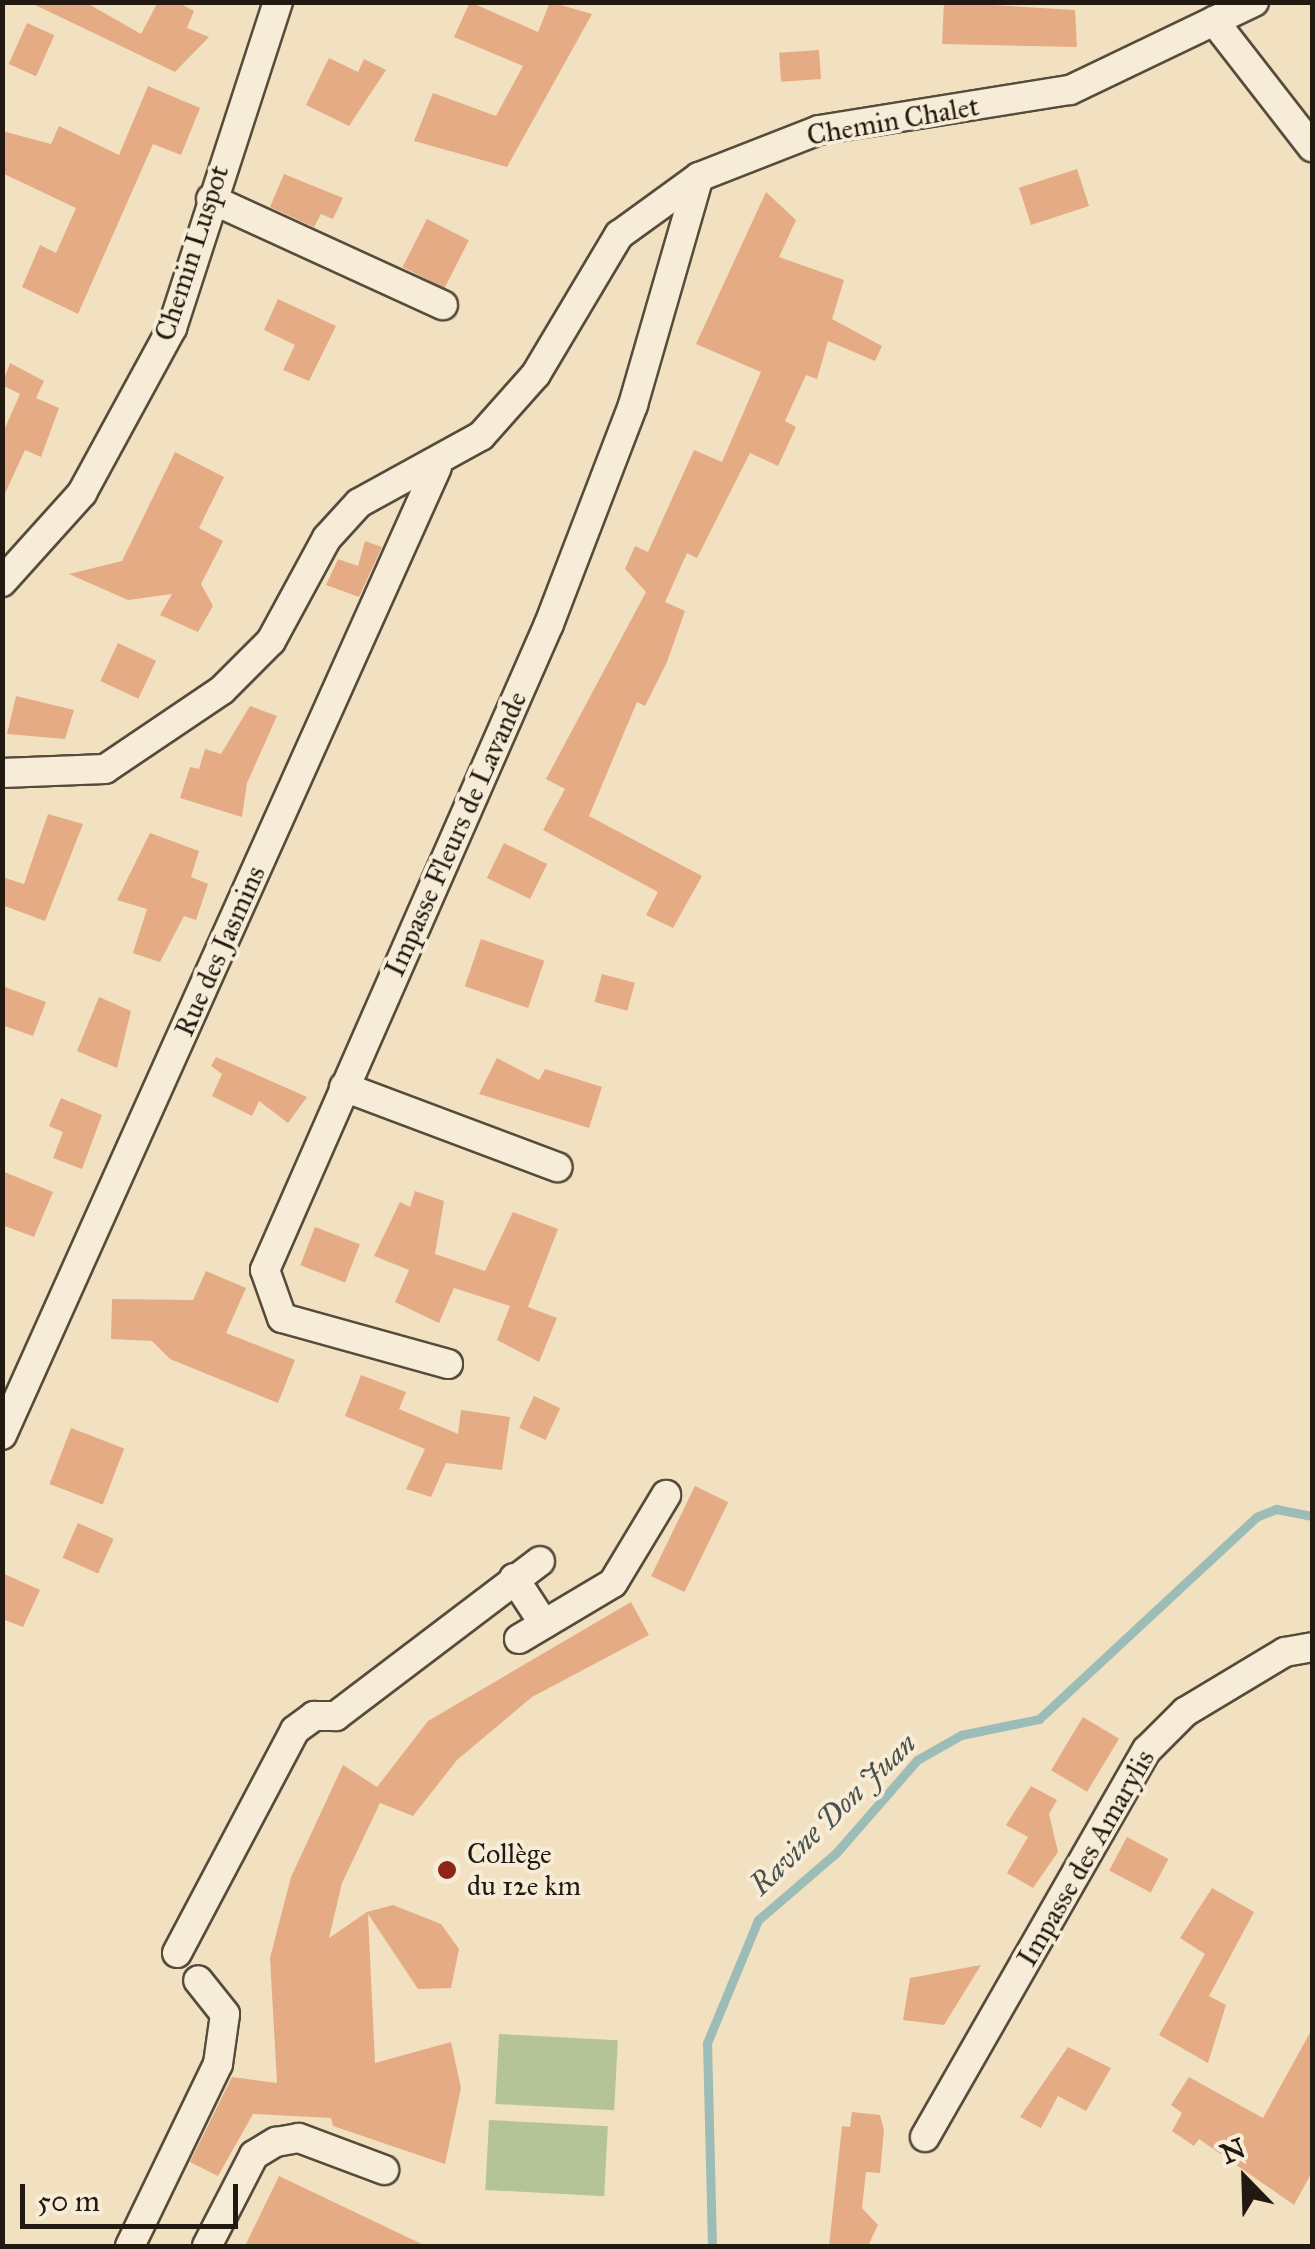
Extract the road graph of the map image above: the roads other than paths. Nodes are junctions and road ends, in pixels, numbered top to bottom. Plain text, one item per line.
1 (278, 2) edge
2 (1254, 2) edge
3 (1214, 21) junction
4 (1312, 146) edge
5 (699, 176) junction
6 (211, 198) junction
7 (443, 305) dead end
8 (437, 467) junction
9 (2, 582) edge
10 (2, 774) edge
11 (344, 1087) junction
12 (557, 1167) dead end
13 (448, 1364) dead end
14 (2, 1434) edge
15 (666, 1495) dead end
16 (540, 1561) dead end
17 (514, 1578) junction
18 (544, 1624) junction
19 (520, 1639) dead end
20 (1312, 1646) edge
21 (178, 1952) dead end
22 (198, 1980) dead end
23 (924, 2138) dead end
24 (384, 2170) dead end
25 (130, 2246) edge
26 (207, 2246) edge

1 - 6 street, Chemin Luspot
2 - 3 street, Chemin Chalet
3 - 4 street
3 - 5 street, Chemin Chalet
5 - 8 street, Chemin Chalet
5 - 11 street, Impasse Fleurs de Lavande
6 - 7 street
6 - 9 street, Chemin Luspot
8 - 10 street, Chemin Chalet
8 - 14 street, Rue des Jasmins
11 - 12 street
11 - 13 street, Impasse Fleurs de Lavande
15 - 18 street
16 - 17 street
17 - 18 street
17 - 21 street
18 - 19 street
20 - 23 street, Impasse des Amarylis
22 - 25 street
24 - 26 street

